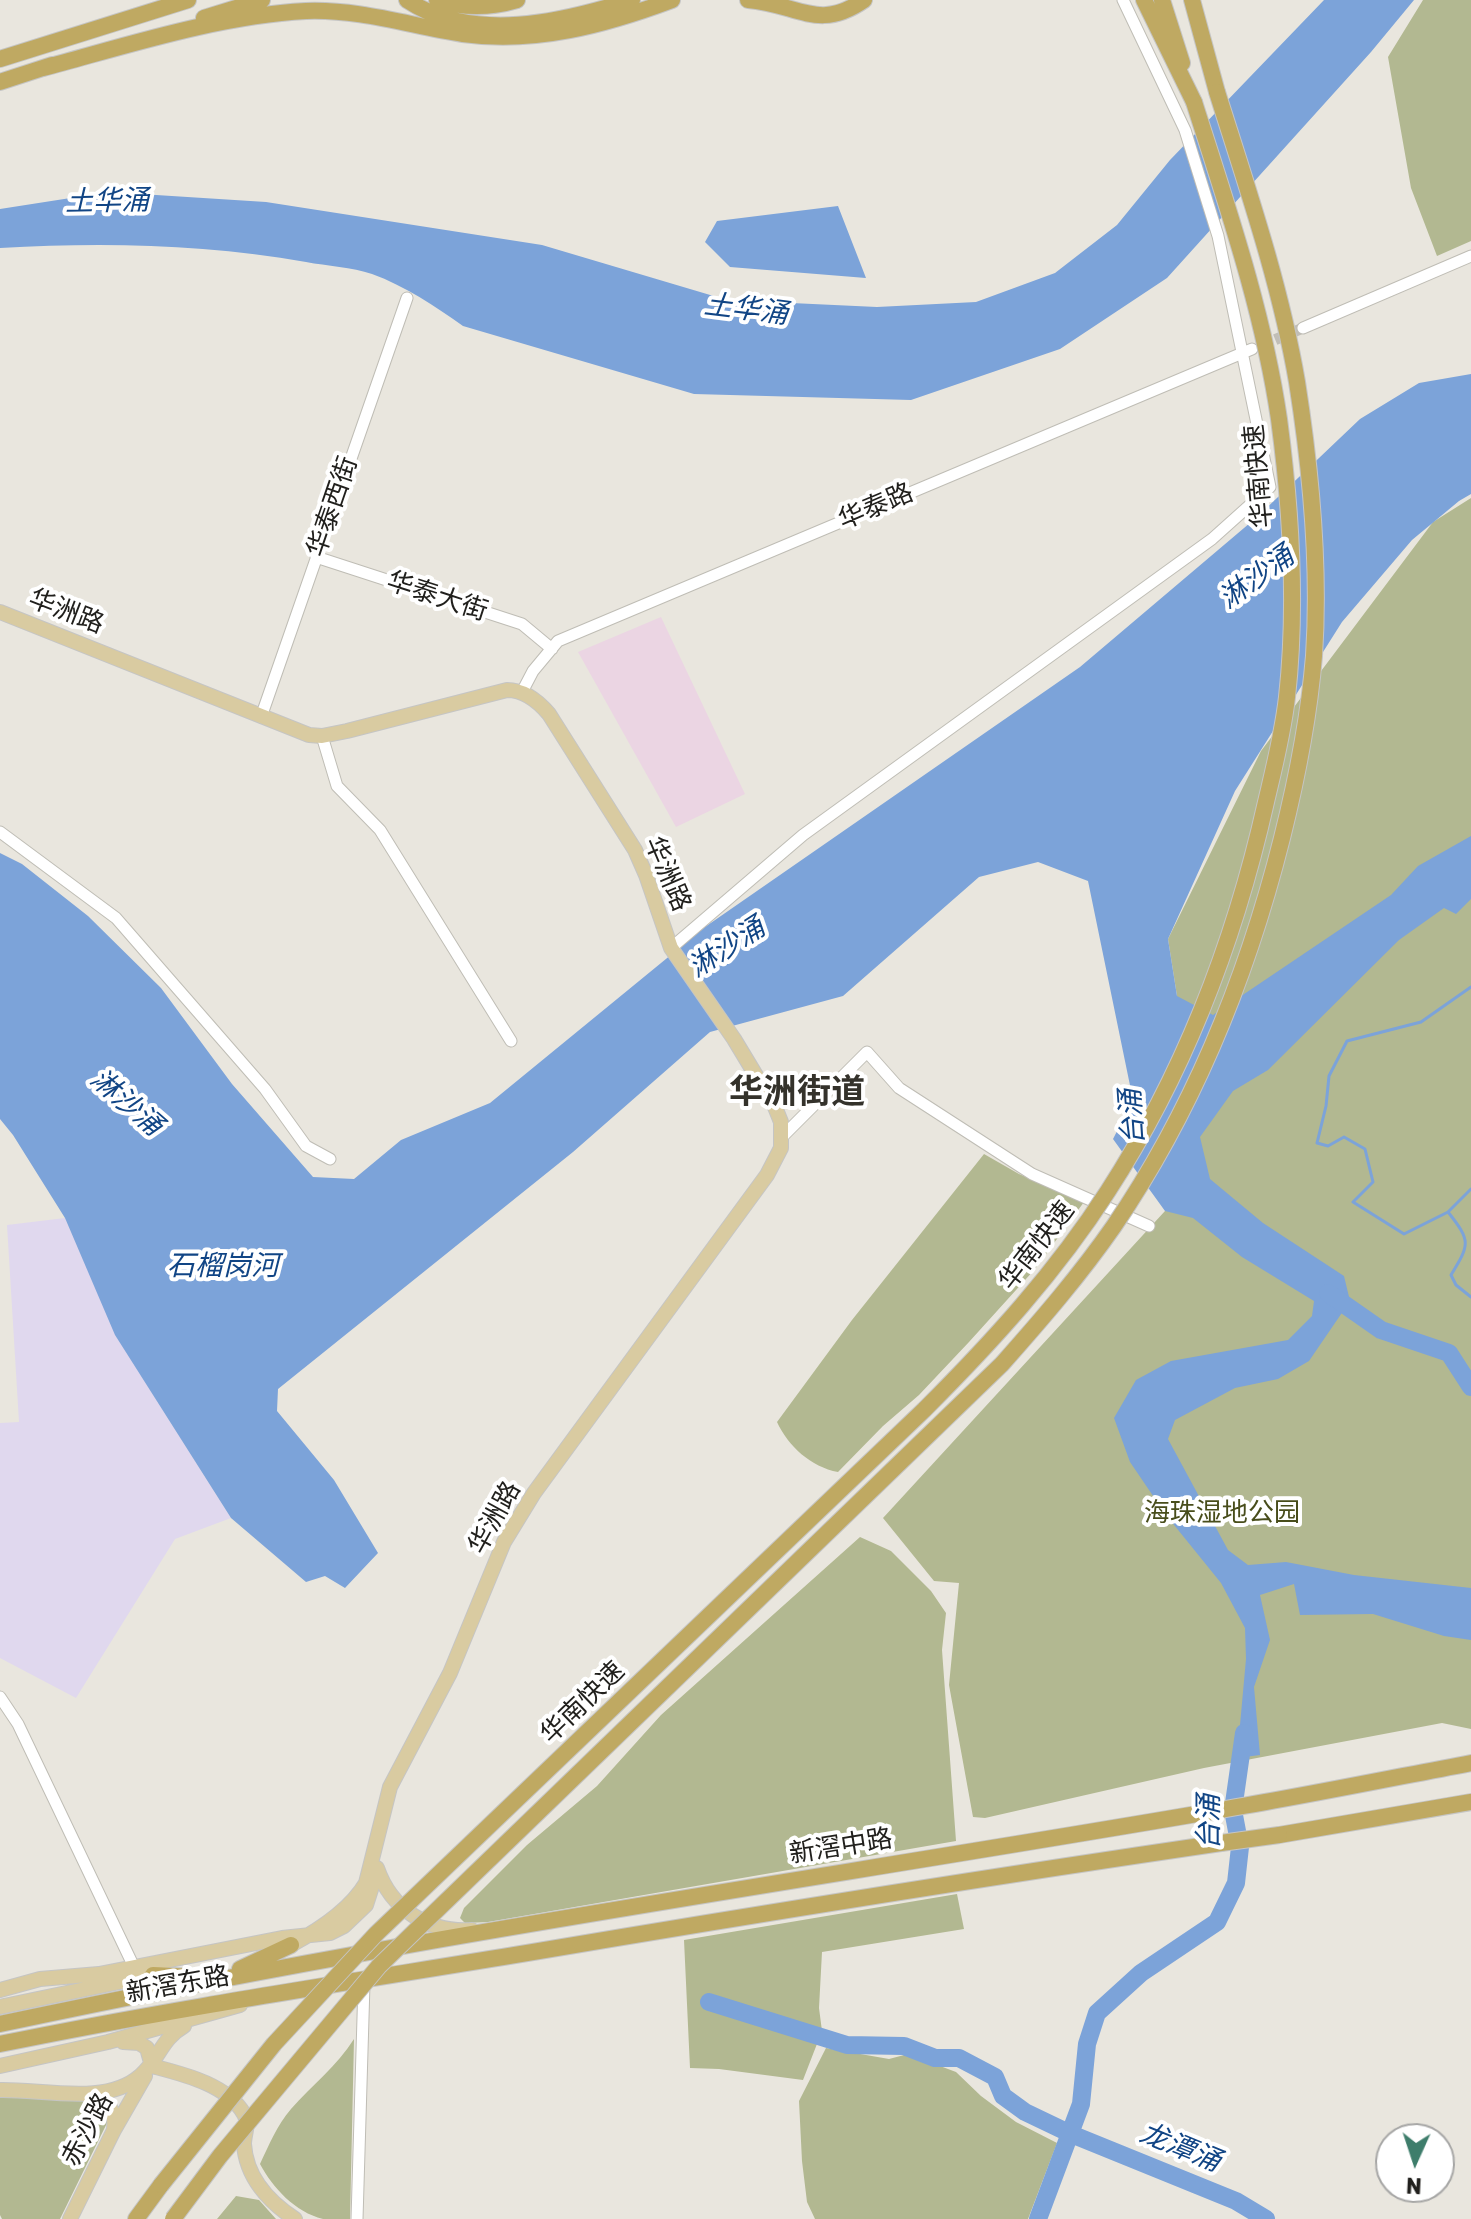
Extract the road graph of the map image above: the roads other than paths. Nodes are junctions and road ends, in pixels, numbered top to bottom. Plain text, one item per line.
1 (169, 0) edge
2 (188, 0) edge
3 (262, 0) edge
4 (407, 0) edge
5 (437, 0) edge
6 (517, 0) edge
7 (632, 0) edge
8 (748, 0) edge
9 (864, 0) edge
10 (1123, 0) edge
11 (1144, 0) edge
12 (1162, 0) edge
13 (1192, 0) edge
14 (671, 1) edge
15 (769, 2) edge
16 (29, 49) junction
17 (0, 59) edge
18 (43, 68) junction
19 (0, 82) edge
20 (1194, 102) junction
21 (1471, 256) edge
22 (407, 298) dead end
23 (1303, 328) tunnel mouth
24 (1247, 352) junction
25 (316, 557) junction
26 (0, 612) edge
27 (552, 649) junction
28 (522, 692) junction
29 (261, 717) junction
30 (322, 736) junction
31 (0, 832) edge
32 (671, 948) junction
33 (511, 1041) dead end
34 (781, 1138) junction
35 (330, 1159) dead end
36 (1149, 1226) dead end
37 (0, 1697) edge
38 (1471, 1763) edge
39 (1471, 1802) edge
40 (375, 1848) junction
41 (501, 1929) junction
42 (308, 1936) junction
43 (291, 1945) joint
44 (134, 1967) junction
45 (153, 1975) joint
46 (220, 1979) junction
47 (364, 1979) junction
48 (0, 1990) edge
49 (283, 1992) junction
50 (0, 2007) edge
51 (195, 2020) junction
52 (0, 2024) edge
53 (108, 2042) junction
54 (0, 2044) edge
55 (0, 2066) edge
56 (152, 2066) junction
57 (0, 2090) edge
58 (93, 2094) junction
59 (114, 2130) junction
60 (70, 2219) edge
61 (136, 2219) edge
62 (173, 2219) edge
63 (295, 2219) edge
64 (357, 2219) edge

1 - 16 highway
2 - 16 highway
3 - 18 highway
4 - 7 highway
5 - 6 highway
8 - 15 highway
9 - 15 highway
10 - 24 street
11 - 20 highway
12 - 20 highway, 华南快速
13 - 62 highway, 华南快速, bridge
14 - 18 highway
16 - 17 highway
18 - 19 highway
20 - 61 highway, 华南快速, bridge
21 - 23 street
22 - 25 street, 华泰西街
24 - 27 street, 华泰路
24 - 32 street
25 - 27 street, 华泰大街
25 - 29 street, 华泰西街
26 - 29 main road, 华洲路
27 - 28 street, 华泰路
28 - 30 main road, 华洲路
28 - 32 main road, 华洲路
29 - 30 main road, 华洲路
30 - 33 street
31 - 35 street
32 - 34 main road, 华洲路
34 - 36 street
34 - 40 main road, 华洲路
37 - 44 street
38 - 41 highway, 新滘中路
39 - 47 highway, 新滘中路, bridge
40 - 41 main road
40 - 42 main road, 华洲路
41 - 46 highway, 新滘中路
42 - 43 main road, 华洲路
42 - 44 main road
43 - 46 highway
44 - 48 main road
45 - 46 highway
45 - 50 main road
46 - 52 highway, 新滘东路
47 - 49 highway, 新滘东路
47 - 64 street
49 - 51 main road
49 - 54 highway, 新滘东路
51 - 53 main road
51 - 56 main road, 赤沙路
53 - 55 main road
53 - 56 main road
56 - 58 main road
56 - 59 main road, 赤沙路
56 - 63 main road
57 - 58 main road
58 - 59 main road
59 - 60 main road, 赤沙路

